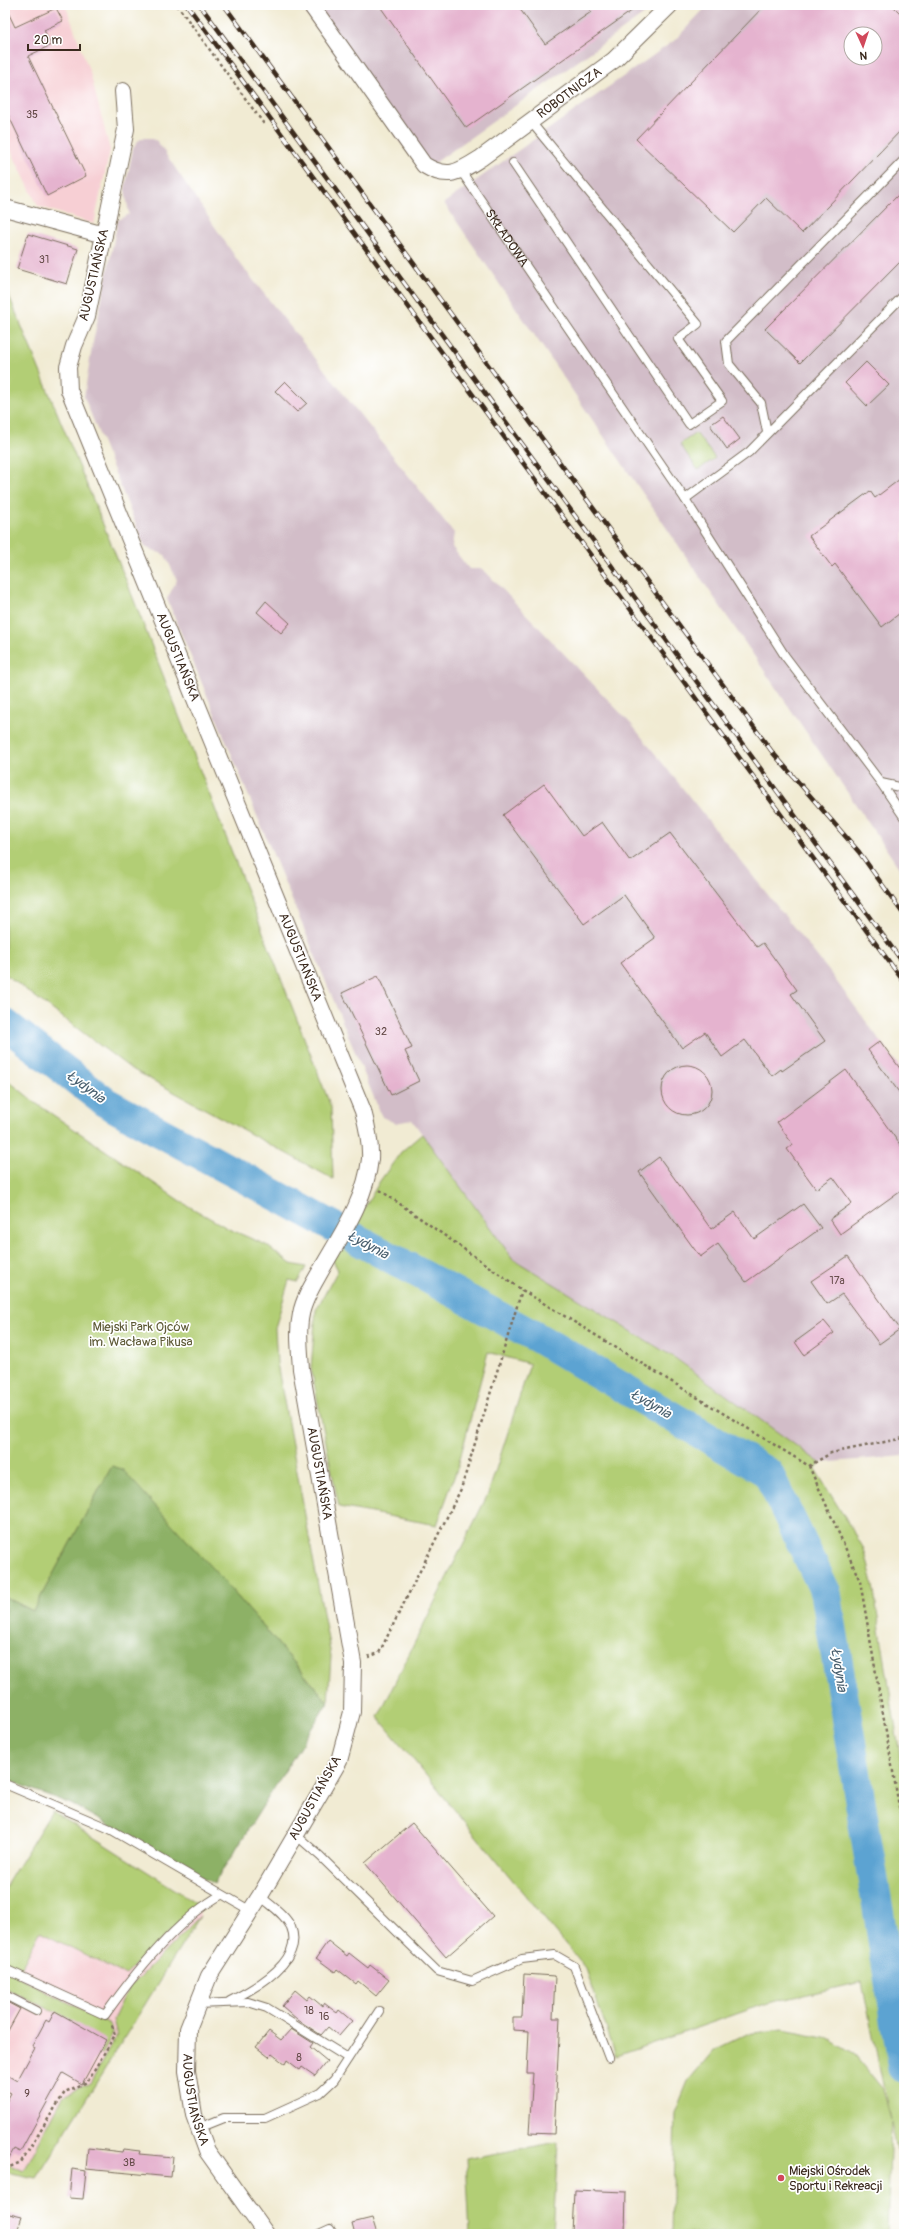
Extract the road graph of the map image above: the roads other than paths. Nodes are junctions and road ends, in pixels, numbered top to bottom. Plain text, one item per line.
1 (311, 5) edge
2 (670, 5) edge
3 (123, 91) dead end
4 (531, 122) junction
5 (904, 160) edge
6 (513, 162) dead end
7 (461, 171) junction
8 (5, 208) edge
9 (104, 235) junction
10 (904, 295) edge
11 (767, 432) junction
12 (685, 499) junction
13 (881, 783) junction
14 (904, 788) edge
15 (904, 817) edge
16 (5, 1784) edge
17 (296, 1835) junction
18 (221, 1895) junction
19 (260, 1896) junction
20 (250, 1911) junction
21 (5, 1969) edge
22 (5, 1995) edge
23 (227, 2002) junction
24 (197, 2004) junction
25 (36, 2011) dead end
26 (379, 2011) dead end
27 (348, 2058) junction
28 (609, 2058) dead end
29 (199, 2128) junction
30 (266, 2234) edge
31 (319, 2234) edge
32 (333, 2234) edge

1 - 7 street
2 - 4 street, ROBOTNICZA
3 - 9 street, AUGUSTIAŃSKA
4 - 6 lane
4 - 7 street, ROBOTNICZA
5 - 11 lane
7 - 12 lane, SKŁADOWA
8 - 9 street
9 - 17 street, AUGUSTIAŃSKA
10 - 11 lane
11 - 12 lane
12 - 13 lane, SKŁADOWA
13 - 14 lane
13 - 15 lane, SKŁADOWA
16 - 18 lane
17 - 19 street, AUGUSTIAŃSKA
17 - 28 lane
18 - 20 lane
18 - 21 lane
19 - 20 street, AUGUSTIAŃSKA
19 - 23 lane
20 - 24 street, AUGUSTIAŃSKA
22 - 25 lane
23 - 24 lane
23 - 27 lane
24 - 29 street, AUGUSTIAŃSKA
26 - 27 lane
27 - 29 lane
29 - 30 street, AUGUSTIAŃSKA
31 - 32 lane

